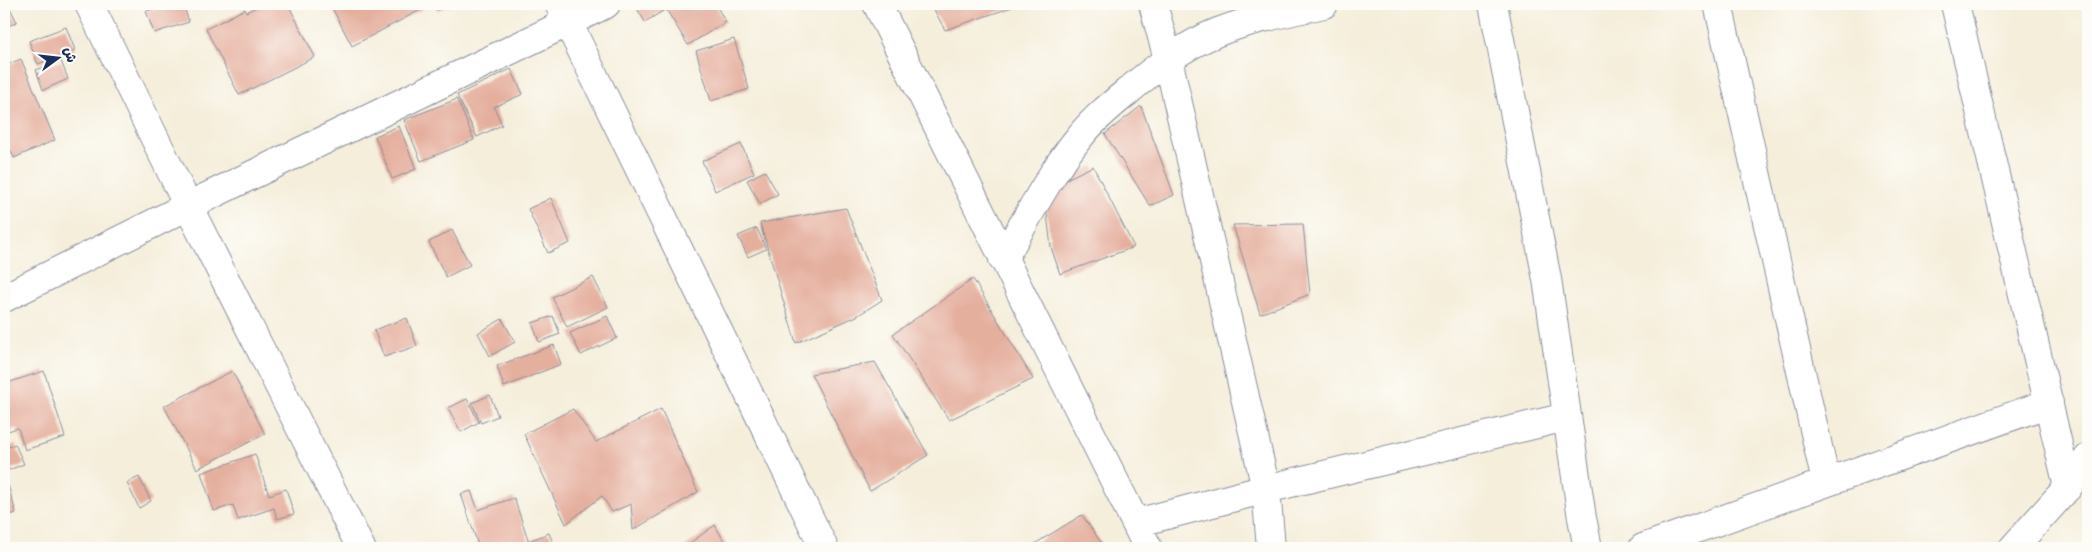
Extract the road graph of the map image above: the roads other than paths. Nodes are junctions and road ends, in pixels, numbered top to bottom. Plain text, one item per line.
1 (89, 4) edge
2 (606, 4) edge
3 (877, 4) edge
4 (1153, 4) edge
5 (1324, 4) edge
6 (1493, 4) edge
7 (1718, 4) edge
8 (1956, 4) edge
9 (563, 13) edge
10 (1168, 59) junction
11 (188, 206) junction
12 (1003, 259) junction
13 (4, 298) edge
14 (2049, 403) junction
15 (1566, 417) junction
16 (2088, 458) edge
17 (1826, 482) junction
18 (2068, 486) junction
19 (1266, 489) junction
20 (1136, 523) junction
21 (361, 548) edge
22 (824, 548) edge
23 (1148, 548) edge
24 (1272, 548) edge
25 (1588, 548) edge
26 (1643, 548) edge
27 (2013, 548) edge

1 - 11 street
2 - 9 street
3 - 12 street
4 - 10 street
5 - 10 street
6 - 15 street
7 - 17 street
8 - 14 street
9 - 11 street
9 - 22 street
10 - 12 street
10 - 19 street
11 - 13 street
11 - 21 street
12 - 20 street
14 - 17 street
14 - 18 street
15 - 19 street
15 - 25 street
16 - 18 street
17 - 26 street
18 - 27 street
19 - 20 street
19 - 24 street
20 - 23 street

